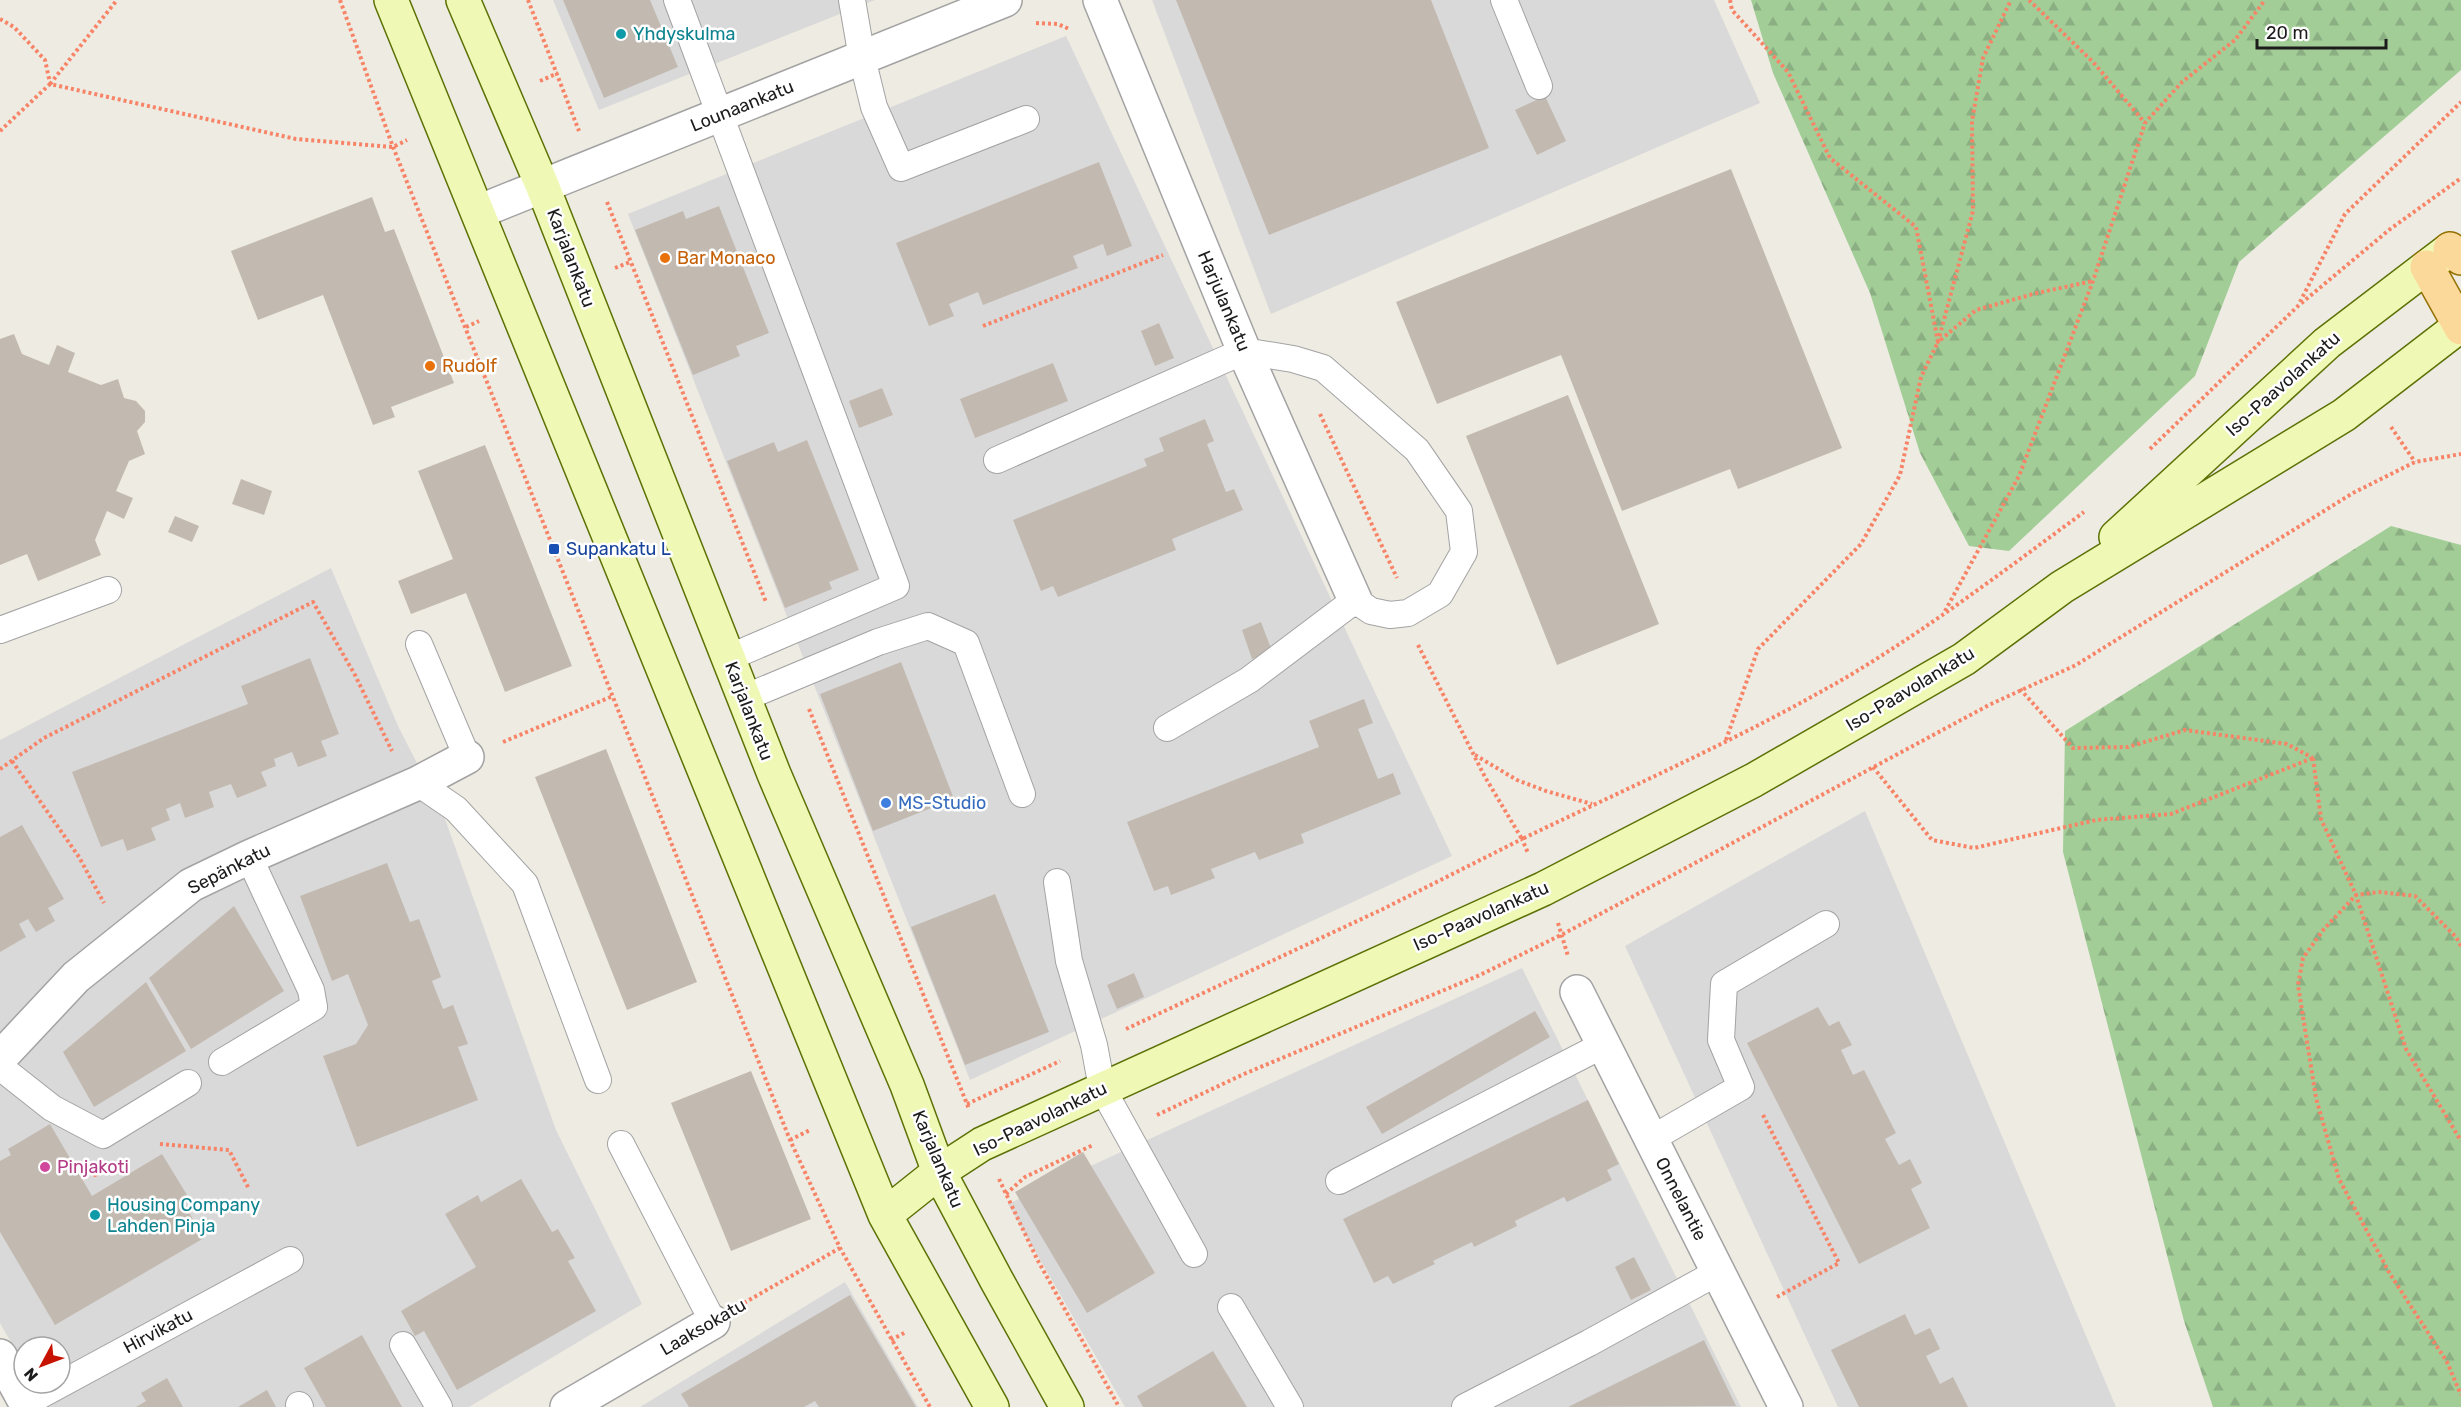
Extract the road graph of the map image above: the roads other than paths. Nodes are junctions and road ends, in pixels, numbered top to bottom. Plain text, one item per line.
1 (391, 0) edge
2 (463, 0) edge
3 (676, 0) edge
4 (852, 0) edge
5 (1005, 0) edge
6 (1100, 0) edge
7 (1504, 0) edge
8 (862, 58) junction
9 (1539, 86) dead end
10 (721, 115) junction
11 (1026, 119) dead end
12 (543, 185) junction
13 (478, 212) junction
14 (2450, 254) edge
15 (2461, 327) edge
16 (1244, 351) junction
17 (998, 460) dead end
18 (2062, 587) junction
19 (108, 590) dead end
20 (1355, 600) junction
21 (0, 630) edge
22 (418, 644) dead end
23 (728, 658) junction
24 (744, 698) junction
25 (1167, 728) dead end
26 (467, 757) joint
27 (418, 783) junction
28 (1022, 794) dead end
29 (249, 857) junction
30 (1057, 882) dead end
31 (1827, 924) dead end
32 (1577, 992) dead end
33 (1603, 1045) junction
34 (0, 1058) edge
35 (222, 1062) dead end
36 (0, 1067) edge
37 (598, 1080) dead end
38 (188, 1083) dead end
39 (1102, 1088) junction
40 (1651, 1139) junction
41 (621, 1144) dead end
42 (939, 1172) junction
43 (1339, 1181) dead end
44 (885, 1215) junction
45 (1194, 1254) dead end
46 (290, 1260) dead end
47 (1718, 1272) junction
48 (1231, 1307) dead end
49 (713, 1322) joint
50 (404, 1345) dead end
51 (0, 1356) edge
52 (27, 1405) edge
53 (439, 1407) edge
54 (567, 1407) edge
55 (992, 1407) edge
56 (1067, 1407) edge
57 (1290, 1407) edge
58 (1465, 1407) edge
59 (1786, 1407) edge

1 - 13 main road
2 - 12 main road, Karjalankatu
3 - 10 lane
4 - 8 lane
5 - 8 street, Lounaankatu
6 - 16 street, Harjulankatu
7 - 9 lane
8 - 10 street, Lounaankatu
8 - 11 lane
10 - 12 street, Lounaankatu
10 - 23 lane
12 - 13 street, Lounaankatu
12 - 23 main road, Karjalankatu
13 - 44 main road
14 - 15 main road
14 - 18 main road, Iso-Paavolankatu
15 - 18 main road, Iso-Paavolankatu
16 - 17 lane
16 - 20 street, Harjulankatu
16 - 20 lane
18 - 39 main road, Iso-Paavolankatu
19 - 21 lane
20 - 25 lane
22 - 26 lane
23 - 24 main road, Karjalankatu
24 - 28 lane
24 - 42 main road, Karjalankatu
26 - 27 street, Sepänkatu
27 - 29 street, Sepänkatu
27 - 37 lane
29 - 34 street, Sepänkatu
29 - 35 lane
30 - 39 lane
31 - 40 lane
32 - 33 street, Onnelantie
33 - 40 street, Onnelantie
33 - 43 lane
36 - 38 lane
39 - 42 main road, Iso-Paavolankatu
39 - 45 lane
40 - 47 street, Onnelantie
41 - 49 lane
42 - 44 main road, Iso-Paavolankatu
42 - 56 main road, Karjalankatu
44 - 55 main road
46 - 52 lane, Hirvikatu
47 - 58 lane
47 - 59 street, Onnelantie
48 - 57 lane
49 - 54 street, Laaksokatu
50 - 53 lane
51 - 52 street

